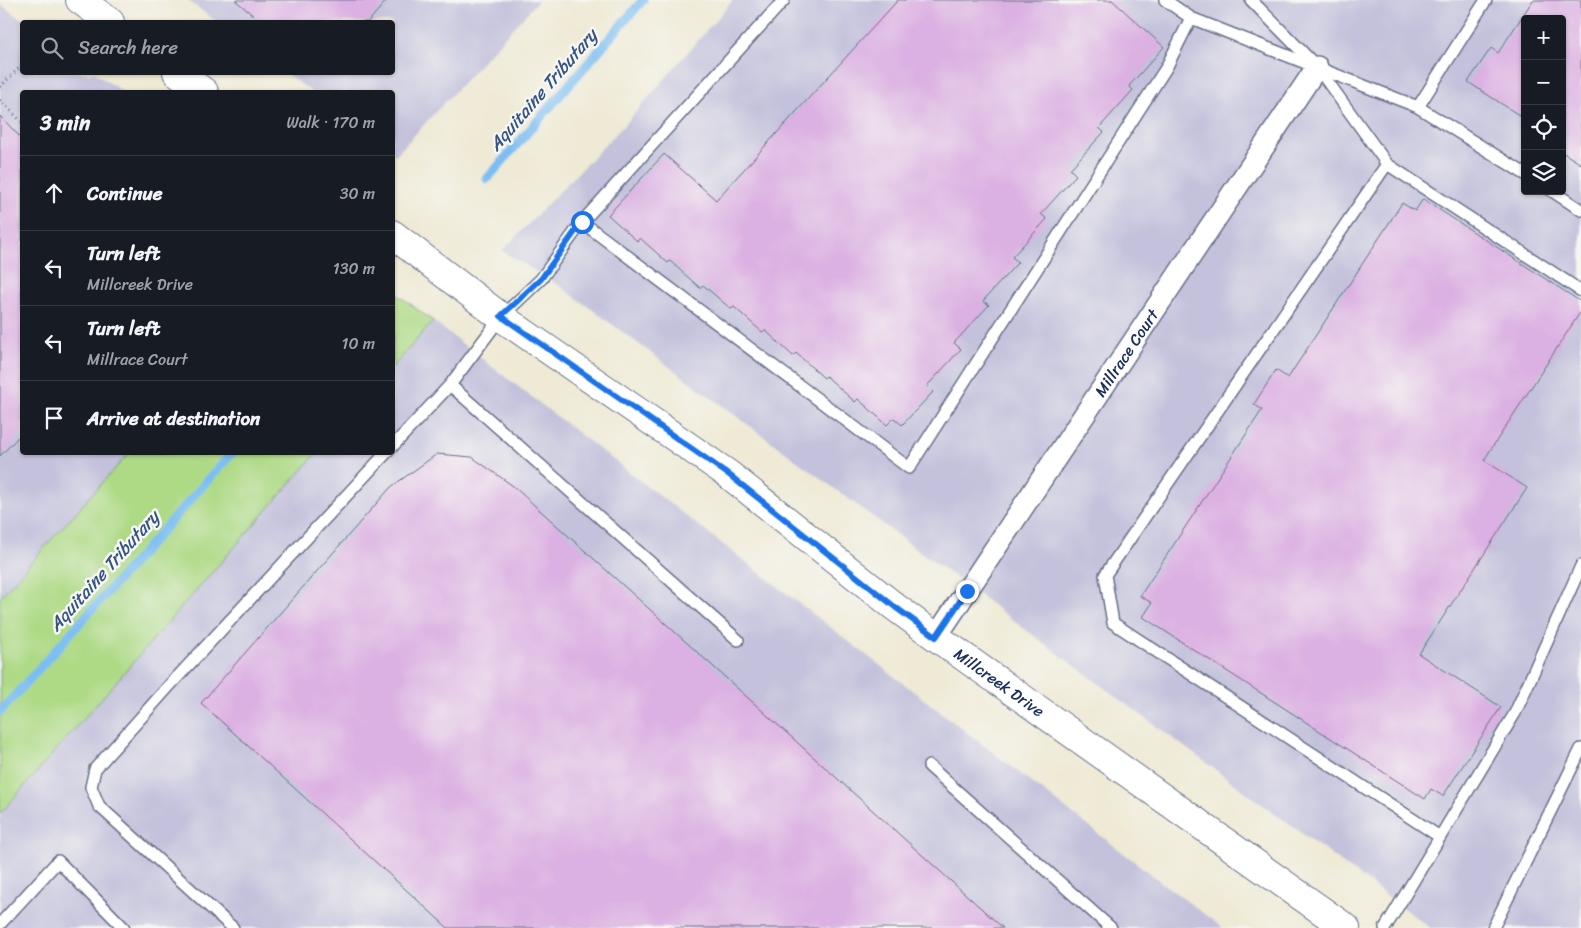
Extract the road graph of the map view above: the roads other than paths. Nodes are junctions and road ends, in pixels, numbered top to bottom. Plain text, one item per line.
1 (80, 0) edge
2 (784, 0) edge
3 (1165, 0) edge
4 (1251, 0) edge
5 (1486, 0) edge
6 (1191, 18) junction
7 (107, 20) edge
8 (1317, 67) junction
9 (181, 75) edge
10 (201, 90) edge
11 (1418, 106) junction
12 (1387, 164) junction
13 (1521, 171) edge
14 (1558, 195) edge
15 (1581, 210) edge
16 (582, 222) junction
17 (395, 236) edge
18 (1581, 291) edge
19 (501, 316) junction
20 (450, 385) junction
21 (395, 444) edge
22 (384, 455) edge
23 (1581, 566) edge
24 (936, 637) junction
25 (738, 640) dead end
26 (1581, 749) edge
27 (930, 766) dead end
28 (1440, 837) junction
29 (0, 924) edge
30 (124, 928) edge
31 (233, 928) edge
32 (1112, 928) edge
33 (1346, 928) edge
34 (1384, 928) edge
35 (1493, 928) edge

1 - 7 street
2 - 16 lane
3 - 6 lane
4 - 8 lane
5 - 11 lane
6 - 8 lane
6 - 16 lane
8 - 11 lane
8 - 12 lane
8 - 24 street, Millrace Court
9 - 10 street
11 - 13 lane
12 - 18 lane
12 - 28 lane
14 - 15 lane
16 - 19 lane
17 - 19 street, Millcreek Drive
19 - 20 lane
19 - 24 street, Millcreek Drive
20 - 21 lane
20 - 25 lane
22 - 31 lane
23 - 28 lane
24 - 33 street, Millcreek Drive
26 - 35 lane
27 - 32 lane
28 - 34 lane
29 - 30 lane

